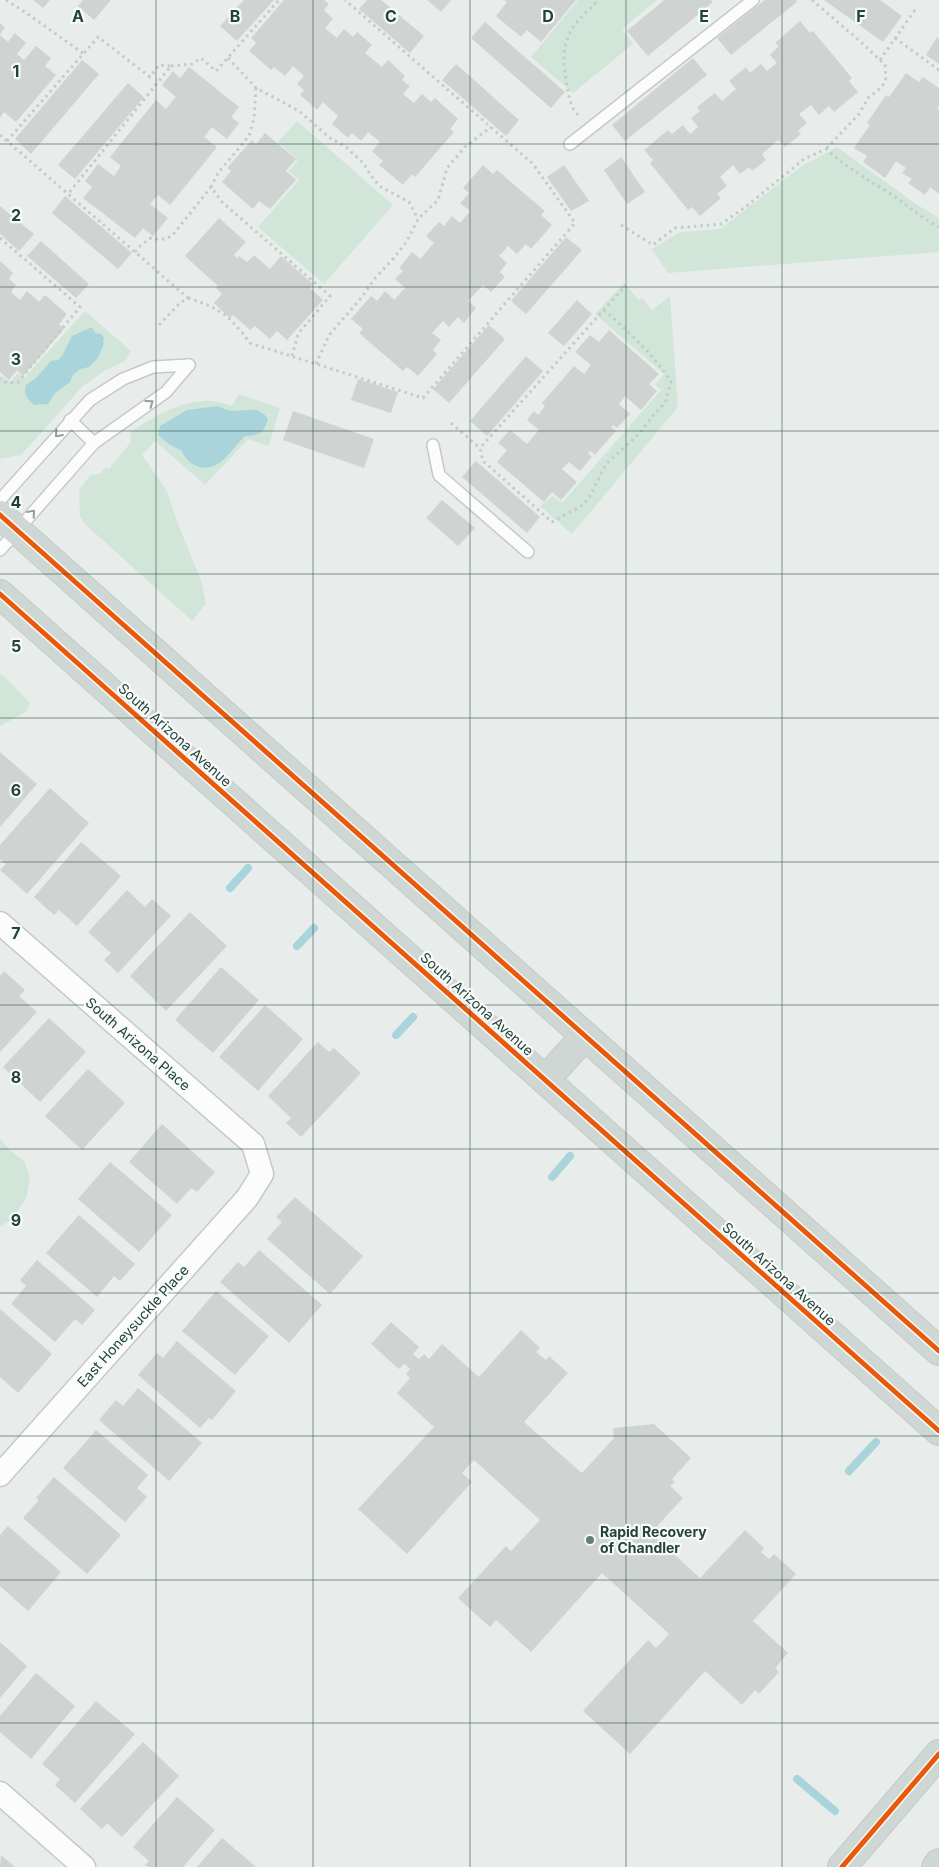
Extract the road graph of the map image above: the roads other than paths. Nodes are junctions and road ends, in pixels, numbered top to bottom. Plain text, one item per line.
1 (753, 0) edge
2 (570, 144) dead end
3 (70, 420) junction
4 (94, 443) junction
5 (433, 445) dead end
6 (0, 500) edge
7 (6, 532) edge
8 (528, 552) dead end
9 (0, 594) edge
10 (0, 922) edge
11 (585, 1036) junction
12 (545, 1080) junction
13 (262, 1174) joint
14 (939, 1351) edge
15 (939, 1431) edge
16 (0, 1475) edge
17 (939, 1754) edge
18 (0, 1793) edge
19 (939, 1863) edge
20 (84, 1867) edge
21 (842, 1867) edge
22 (936, 1867) edge

1 - 2 lane
3 - 4 lane
4 -> 3 lane
3 -> 6 lane
7 -> 4 lane
5 - 8 lane
7 - 11 main road
9 - 12 main road, South Arizona Avenue
10 - 13 street, South Arizona Place
11 - 12 main road
11 - 14 main road
12 - 15 main road, South Arizona Avenue
13 - 16 street, East Honeysuckle Place
17 - 21 main road
18 - 20 street
19 - 22 main road

